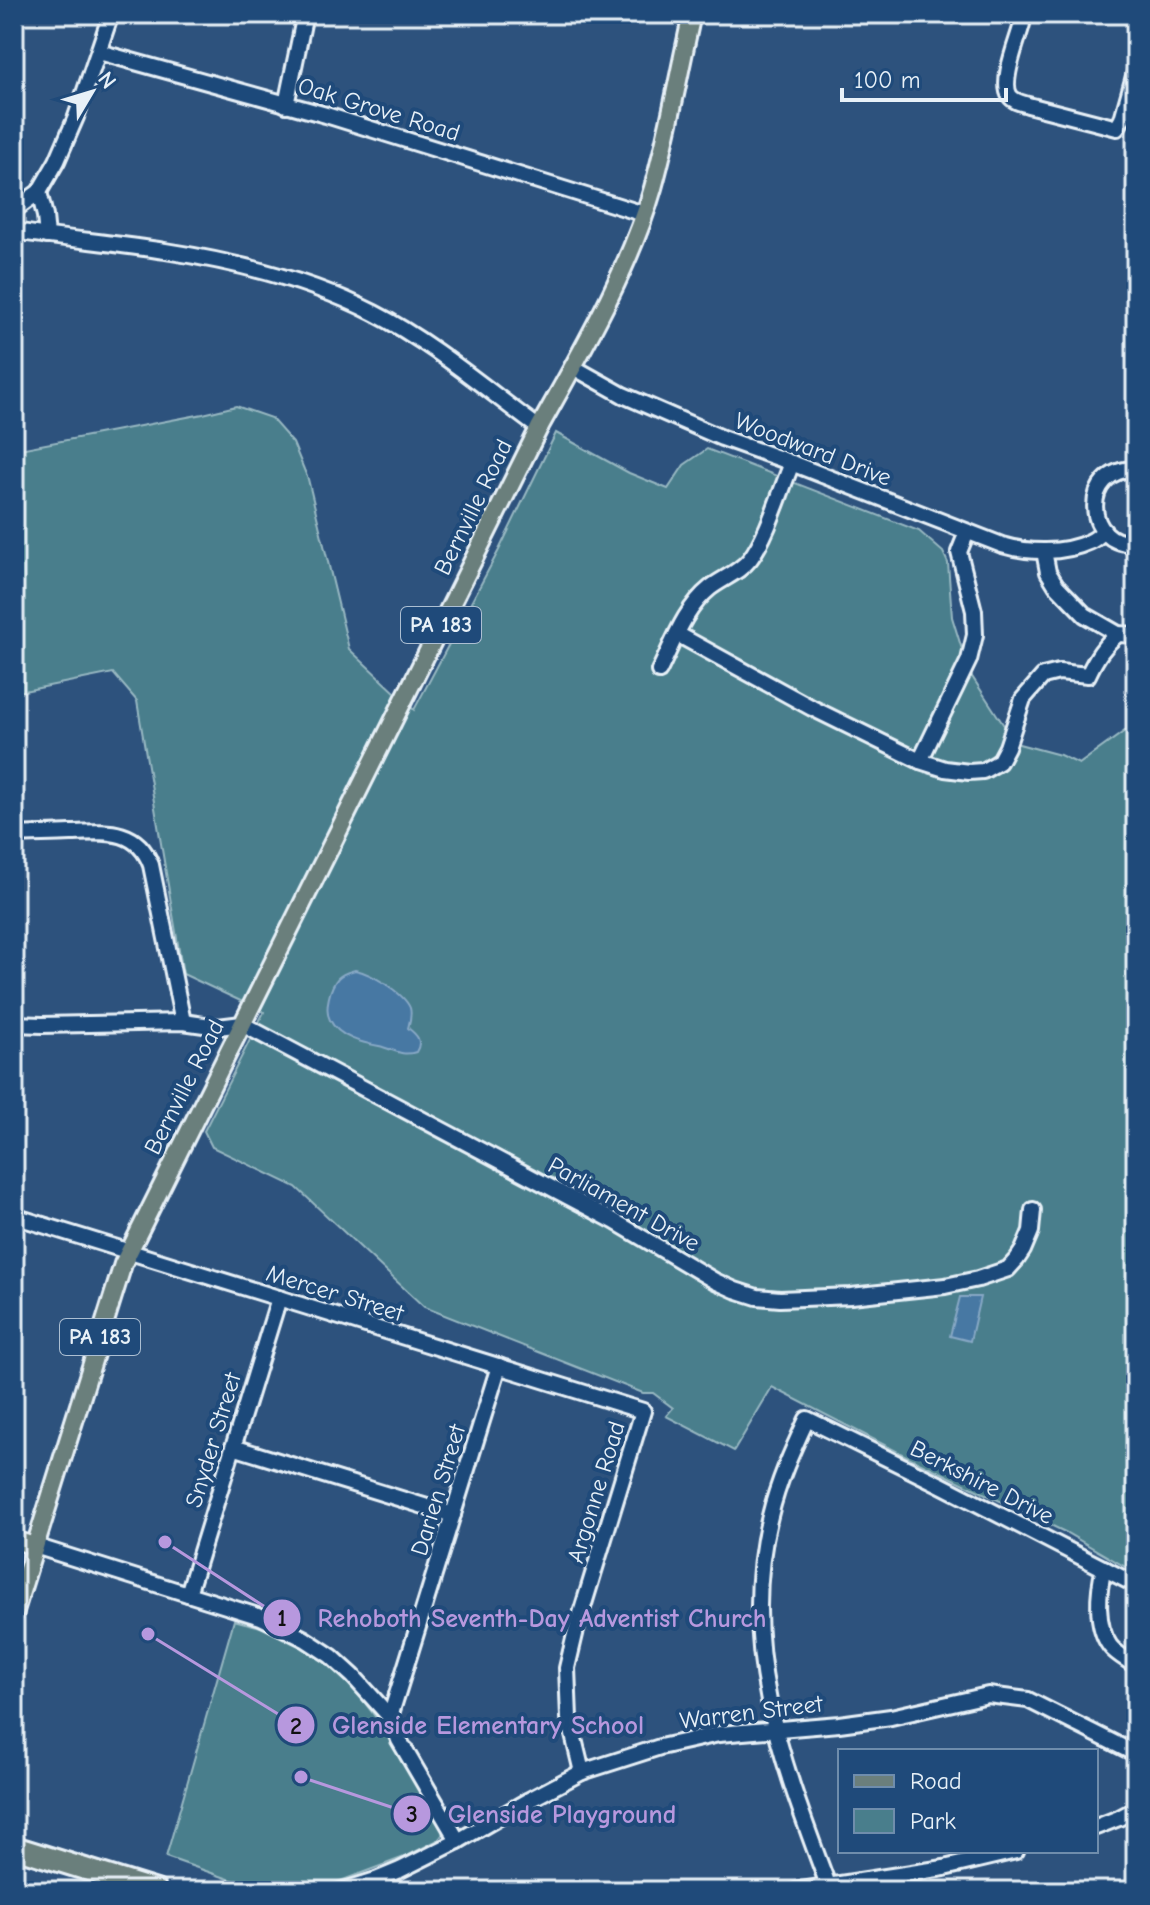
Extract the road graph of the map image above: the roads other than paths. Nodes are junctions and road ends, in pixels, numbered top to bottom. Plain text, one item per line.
1 (111, 14) edge
2 (305, 14) edge
3 (692, 14) edge
4 (1022, 14) edge
5 (99, 52) junction
6 (1135, 77) edge
7 (286, 105) junction
8 (39, 192) junction
9 (14, 210) edge
10 (644, 214) junction
11 (14, 231) edge
12 (47, 236) junction
13 (573, 367) junction
14 (539, 428) junction
15 (792, 463) junction
16 (1136, 469) edge
17 (1104, 531) junction
18 (967, 532) junction
19 (1136, 543) edge
20 (1044, 551) junction
21 (677, 634) junction
22 (1118, 634) junction
23 (1136, 635) edge
24 (659, 671) dead end
25 (920, 761) junction
26 (14, 835) edge
27 (183, 1022) junction
28 (14, 1024) edge
29 (242, 1024) junction
30 (1033, 1210) dead end
31 (14, 1216) edge
32 (129, 1252) junction
33 (279, 1298) junction
34 (499, 1366) junction
35 (643, 1411) joint
36 (233, 1447) junction
37 (453, 1515) junction
38 (14, 1540) edge
39 (35, 1546) junction
40 (1104, 1568) junction
41 (1136, 1585) edge
42 (188, 1594) junction
43 (14, 1614) edge
44 (1136, 1666) edge
45 (390, 1717) junction
46 (774, 1729) junction
47 (1136, 1754) edge
48 (582, 1772) junction
49 (1136, 1809) edge
50 (1098, 1826) edge
51 (458, 1841) junction
52 (14, 1847) edge
53 (1008, 1853) edge
54 (14, 1861) edge
55 (828, 1885) junction
56 (379, 1886) edge
57 (110, 1891) edge
58 (156, 1891) edge
59 (341, 1891) edge
60 (795, 1891) edge

1 - 5 street
2 - 7 street
3 - 10 main road, Bernville Road / PA 183
4 - 6 street
5 - 7 street, Oak Grove Road
5 - 8 street
7 - 10 street, Oak Grove Road
8 - 9 street
8 - 12 street
10 - 13 main road, Bernville Road / PA 183
11 - 12 street
12 - 14 street
13 - 14 main road, Bernville Road / PA 183
13 - 15 street, Woodward Drive
14 - 29 main road, Bernville Road / PA 183
15 - 18 street, Woodward Drive
15 - 21 street
16 - 17 street
17 - 19 street
17 - 20 street, Woodward Drive
18 - 20 street, Woodward Drive
18 - 25 street
20 - 22 street
21 - 24 street
21 - 25 street
22 - 23 street
22 - 25 street
26 - 27 street
27 - 28 street, Parliament Drive
27 - 29 street, Parliament Drive
29 - 30 street, Parliament Drive
29 - 32 main road, Bernville Road / PA 183
31 - 32 street, Mercer Street
32 - 33 street, Mercer Street
32 - 39 main road, PA 183
33 - 34 street, Mercer Street
33 - 36 street, Snyder Street
34 - 35 street, Mercer Street
34 - 37 street, Darien Street
35 - 48 street, Argonne Road
36 - 37 street
36 - 42 street, Snyder Street
37 - 45 street, Darien Street
38 - 39 main road
39 - 42 street
39 - 43 main road, PA 183
40 - 41 street, Berkshire Drive
40 - 44 street
40 - 46 street, Berkshire Drive
42 - 45 street
45 - 51 street
46 - 47 street, Warren Street
46 - 48 street, Warren Street
46 - 55 street
48 - 51 street, Warren Street
49 - 50 street
51 - 56 street, Warren Street
52 - 58 highway
53 - 55 street
54 - 57 highway
55 - 60 street
56 - 59 street, Warren Street

